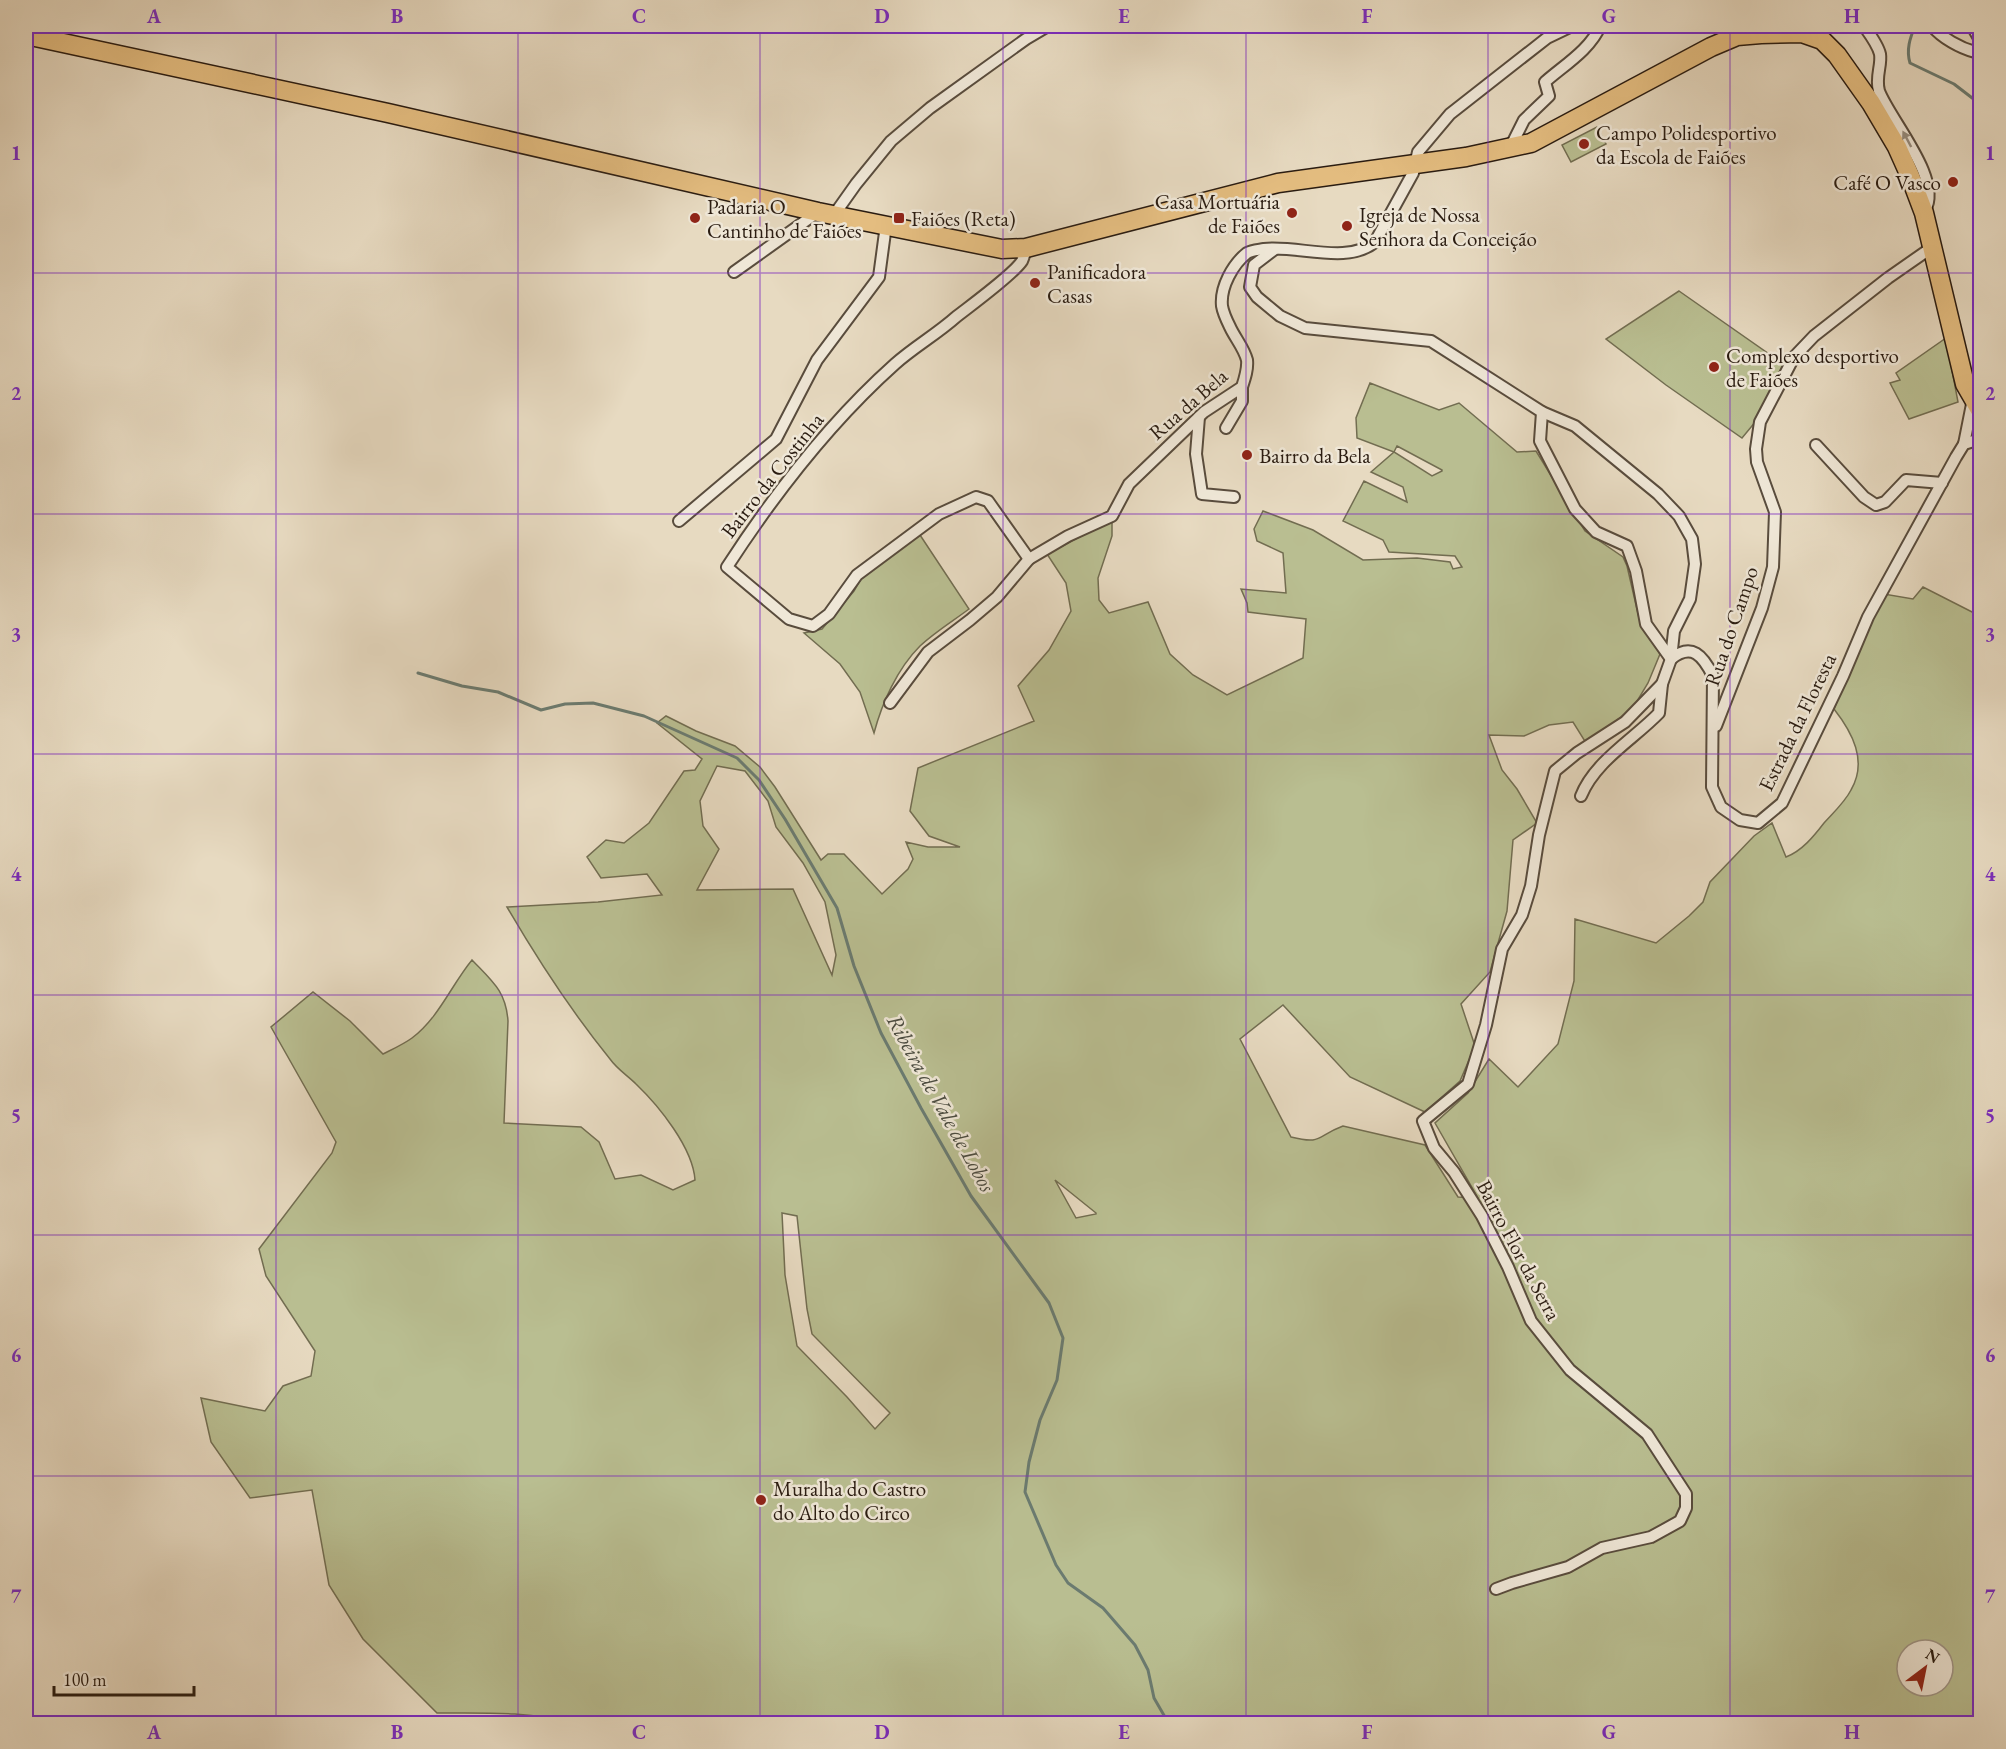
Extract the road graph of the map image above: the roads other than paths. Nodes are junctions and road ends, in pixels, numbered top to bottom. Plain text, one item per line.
1 (1048, 26) edge
2 (1572, 26) edge
3 (1600, 26) edge
4 (1864, 26) edge
5 (1932, 26) edge
6 (1972, 26) edge
7 (26, 35) edge
8 (1980, 40) edge
9 (1980, 49) edge
10 (1511, 146) junction
11 (1416, 163) junction
12 (1924, 213) junction
13 (826, 214) junction
14 (885, 225) junction
15 (1278, 247) junction
16 (1026, 248) junction
17 (1931, 248) junction
18 (734, 272) dead end
19 (1242, 387) junction
20 (1977, 405) edge
21 (1542, 412) junction
22 (1199, 417) junction
23 (1226, 428) dead end
24 (1980, 439) edge
25 (1964, 444) junction
26 (1816, 445) dead end
27 (1942, 483) junction
28 (1234, 497) dead end
29 (679, 521) dead end
30 (1029, 559) junction
31 (1671, 659) junction
32 (1662, 684) junction
33 (890, 703) dead end
34 (1713, 732) junction
35 (1581, 796) dead end
36 (1496, 1589) dead end

1 - 13 street
2 - 11 street
3 - 10 street
12 -> 4 street
5 - 9 street
6 - 8 street
7 - 13 main road
10 - 11 main road
10 - 12 main road
11 - 15 street, Rua da Bela
11 - 16 main road
12 - 17 main road
13 - 14 main road
13 - 18 street
14 - 16 main road
14 - 29 street
15 - 19 street, Rua da Bela
15 - 21 street, Bairro Flor da Serra
16 - 30 street, Bairro da Costinha
17 - 20 main road
17 - 34 street, Rua do Campo
19 - 22 street, Rua da Bela
19 - 23 street
20 - 25 street, Estrada da Floresta
21 - 31 street
21 - 31 street, Bairro Flor da Serra
22 - 28 street
22 - 30 street, Rua da Bela
24 - 25 street
25 - 27 street, Estrada da Floresta
26 - 27 street
27 - 34 street, Estrada da Floresta
30 - 33 street
31 - 32 street, Bairro Flor da Serra
31 - 34 street, Estrada da Floresta
32 - 35 street
32 - 36 street, Bairro Flor da Serra

